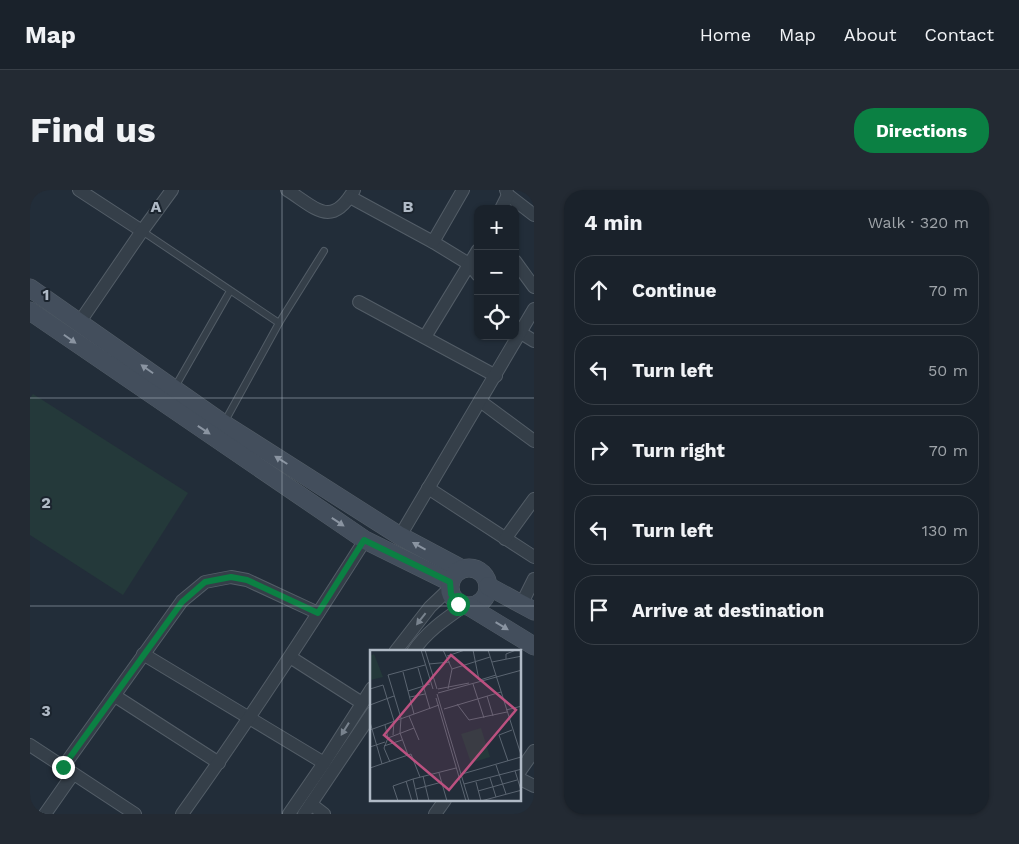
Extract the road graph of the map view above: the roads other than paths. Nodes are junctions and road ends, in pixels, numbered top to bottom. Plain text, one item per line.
1 (79, 190) edge
2 (172, 190) edge
3 (287, 190) edge
4 (464, 190) edge
5 (352, 193) edge
6 (507, 193) edge
7 (93, 194) edge
8 (502, 205) edge
9 (534, 215) edge
10 (142, 231) junction
11 (433, 242) junction
12 (324, 251) dead end
13 (474, 256) edge
14 (469, 264) junction
15 (519, 266) edge
16 (474, 271) edge
17 (534, 287) edge
18 (30, 288) edge
19 (230, 292) junction
20 (359, 302) dead end
21 (534, 309) edge
22 (30, 311) edge
23 (79, 323) junction
24 (279, 323) junction
25 (519, 328) edge
26 (519, 330) edge
27 (425, 337) junction
28 (513, 340) edge
29 (534, 342) edge
30 (496, 376) junction
31 (174, 388) junction
32 (480, 401) junction
33 (224, 424) junction
34 (534, 441) edge
35 (428, 488) junction
36 (534, 499) edge
37 (400, 536) junction
38 (505, 538) junction
39 (364, 540) junction
40 (534, 557) edge
41 (534, 579) edge
42 (454, 580) junction
43 (488, 586) junction
44 (467, 607) junction
45 (528, 607) edge
46 (318, 613) junction
47 (534, 646) edge
48 (417, 649) edge
49 (397, 650) edge
50 (143, 654) junction
51 (290, 657) junction
52 (370, 691) edge
53 (115, 696) junction
54 (362, 703) junction
55 (370, 716) edge
56 (250, 717) junction
57 (30, 744) edge
58 (534, 751) edge
59 (219, 763) junction
60 (324, 763) junction
61 (522, 768) edge
62 (68, 771) junction
63 (522, 780) edge
64 (534, 786) edge
65 (444, 802) edge
66 (308, 809) edge
67 (45, 814) edge
68 (135, 814) edge
69 (182, 814) edge
70 (289, 814) edge
71 (324, 814) edge
72 (435, 814) edge

1 - 7 street
2 - 10 street
3 - 5 street
4 - 11 street
5 - 11 street
6 - 8 street
6 - 9 street
7 - 10 street
10 - 19 lane
10 - 23 street
11 - 14 street
12 - 24 lane
13 - 14 street
14 - 16 street
14 - 27 street
15 - 17 street
18 - 23 main road
19 - 24 lane
19 - 31 lane
20 - 27 street
21 - 25 street
22 -> 39 main road
31 -> 23 main road
24 - 33 lane
26 - 29 street
27 - 30 street
28 - 30 street
30 - 32 street
31 - 33 main road
32 - 34 street
32 - 35 street
37 -> 33 main road
35 - 37 street
35 - 38 street
36 - 38 street
42 -> 37 main road
38 - 40 street
39 - 42 main road
39 - 46 street
41 - 45 street
42 - 43 main road
42 - 44 main road
42 -> 49 street
43 - 44 main road
43 - 45 main road
44 -> 47 main road
44 - 48 street
46 - 50 street
46 - 51 street
50 - 53 street
50 - 56 street
51 - 54 street
51 - 56 street
52 - 54 street
53 - 59 street
53 - 62 street
54 -> 60 street
55 - 66 street
56 - 59 street
56 - 60 street
57 - 62 street
58 - 61 street
59 - 69 street
60 - 70 street
62 - 67 street
62 - 68 street
63 - 64 street
65 - 72 street
66 - 71 street

